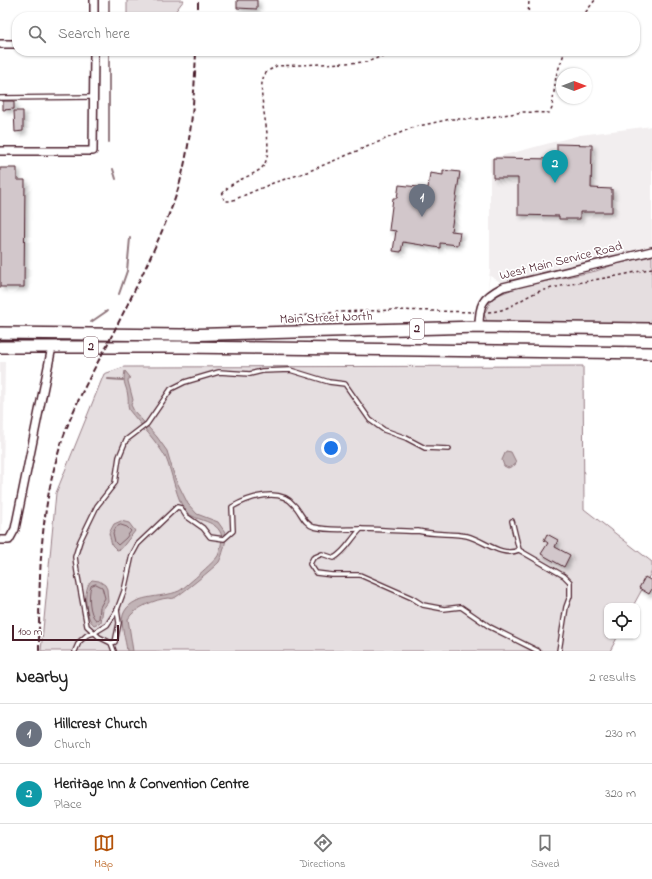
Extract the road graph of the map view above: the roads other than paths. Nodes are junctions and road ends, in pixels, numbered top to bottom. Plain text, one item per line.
1 (94, 0) edge
2 (94, 12) edge
3 (0, 44) edge
4 (12, 44) edge
5 (94, 56) edge
6 (94, 97) junction
7 (0, 98) edge
8 (0, 151) edge
9 (652, 251) edge
10 (479, 327) junction
11 (652, 329) edge
12 (0, 333) edge
13 (0, 347) edge
14 (52, 347) junction
15 (652, 354) edge
16 (449, 449) dead end
17 (512, 521) dead end
18 (361, 529) junction
19 (0, 540) edge
20 (519, 550) junction
21 (117, 610) junction
22 (94, 633) junction
23 (111, 644) junction
24 (75, 651) edge
25 (114, 651) edge
26 (538, 651) edge
27 (559, 651) edge

1 - 2 street
3 - 4 street
5 - 6 street
6 - 7 lane
6 - 8 street
9 - 10 street, West Main Service Road
10 - 11 main road, Main Street North / 2
10 - 12 main road, Main Street North / 2
13 - 14 main road, 2
14 - 15 main road, 2
14 - 19 street
16 - 22 lane
17 - 20 lane
18 - 20 lane
18 - 21 lane
18 - 26 lane
20 - 27 lane
21 - 22 lane
21 - 23 lane
22 - 23 lane
22 - 24 lane
23 - 25 lane

